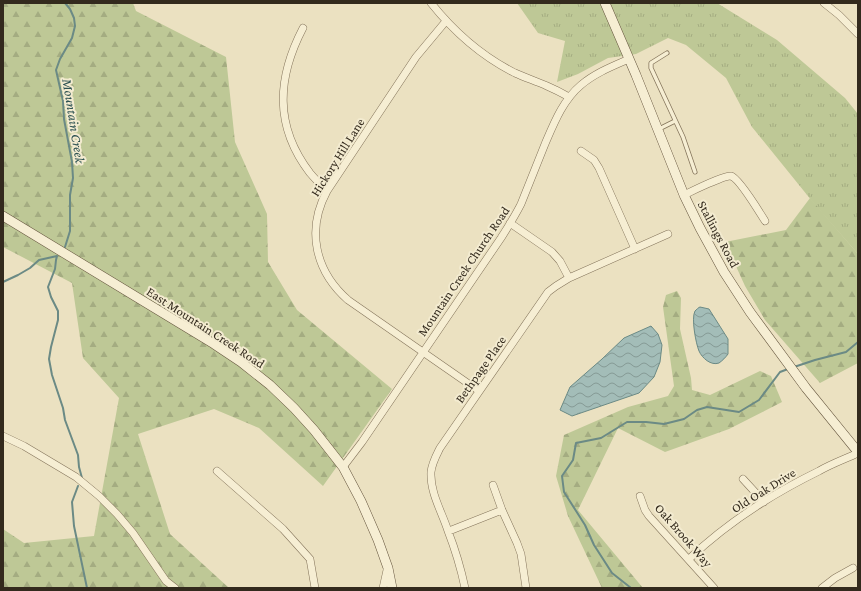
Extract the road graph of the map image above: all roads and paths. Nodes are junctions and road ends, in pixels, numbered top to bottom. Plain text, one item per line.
1 (431, 3) edge
2 (604, 3) edge
3 (824, 3) edge
4 (446, 21) junction
5 (303, 28) dead end
6 (858, 34) edge
7 (667, 52) dead end
8 (629, 59) junction
9 (569, 97) junction
10 (675, 121) junction
11 (658, 130) junction
12 (581, 151) dead end
13 (695, 172) dead end
14 (327, 191) junction
15 (684, 195) junction
16 (3, 216) edge
17 (765, 221) dead end
18 (510, 224) junction
19 (668, 234) dead end
20 (634, 249) junction
21 (569, 278) junction
22 (423, 352) junction
23 (479, 391) junction
24 (3, 436) edge
25 (858, 452) edge
26 (343, 467) junction
27 (217, 471) dead end
28 (743, 479) dead end
29 (493, 485) dead end
30 (640, 496) dead end
31 (764, 502) junction
32 (502, 510) junction
33 (448, 531) junction
34 (689, 559) junction
35 (388, 568) junction
36 (853, 568) dead end
37 (175, 588) edge
38 (315, 588) edge
39 (383, 588) edge
40 (392, 588) edge
41 (465, 588) edge
42 (526, 588) edge
43 (714, 588) edge
44 (822, 588) edge

1 - 4 street
2 - 8 main road, Stallings Road
3 - 6 street
4 - 9 street
4 - 14 street, Hickory Hill Lane
5 - 14 street
7 - 10 lane
8 - 9 street, Mountain Creek Church Road
8 - 11 main road, Stallings Road
9 - 18 street, Mountain Creek Church Road
10 - 11 lane
10 - 13 lane
11 - 15 main road, Stallings Road
12 - 20 street
14 - 22 street, Hickory Hill Lane
15 - 17 street
15 - 25 main road, Stallings Road
16 - 26 main road, East Mountain Creek Road
18 - 21 street
18 - 22 street, Mountain Creek Church Road
19 - 20 street, Bethpage Place
20 - 21 street, Bethpage Place
21 - 23 street, Bethpage Place
22 - 23 street, Hickory Hill Lane
22 - 26 street, Mountain Creek Church Road
23 - 33 street, Bethpage Place
24 - 37 street
25 - 31 street, Old Oak Drive
26 - 35 main road, East Mountain Creek Road
27 - 38 street
28 - 31 street
29 - 32 street
30 - 34 street, Oak Brook Way
31 - 34 street, Old Oak Drive
32 - 33 street
32 - 42 street
33 - 41 street, Bethpage Place
34 - 43 street, Oak Brook Way
35 - 39 street
35 - 40 main road, East Mountain Creek Road
36 - 44 street

